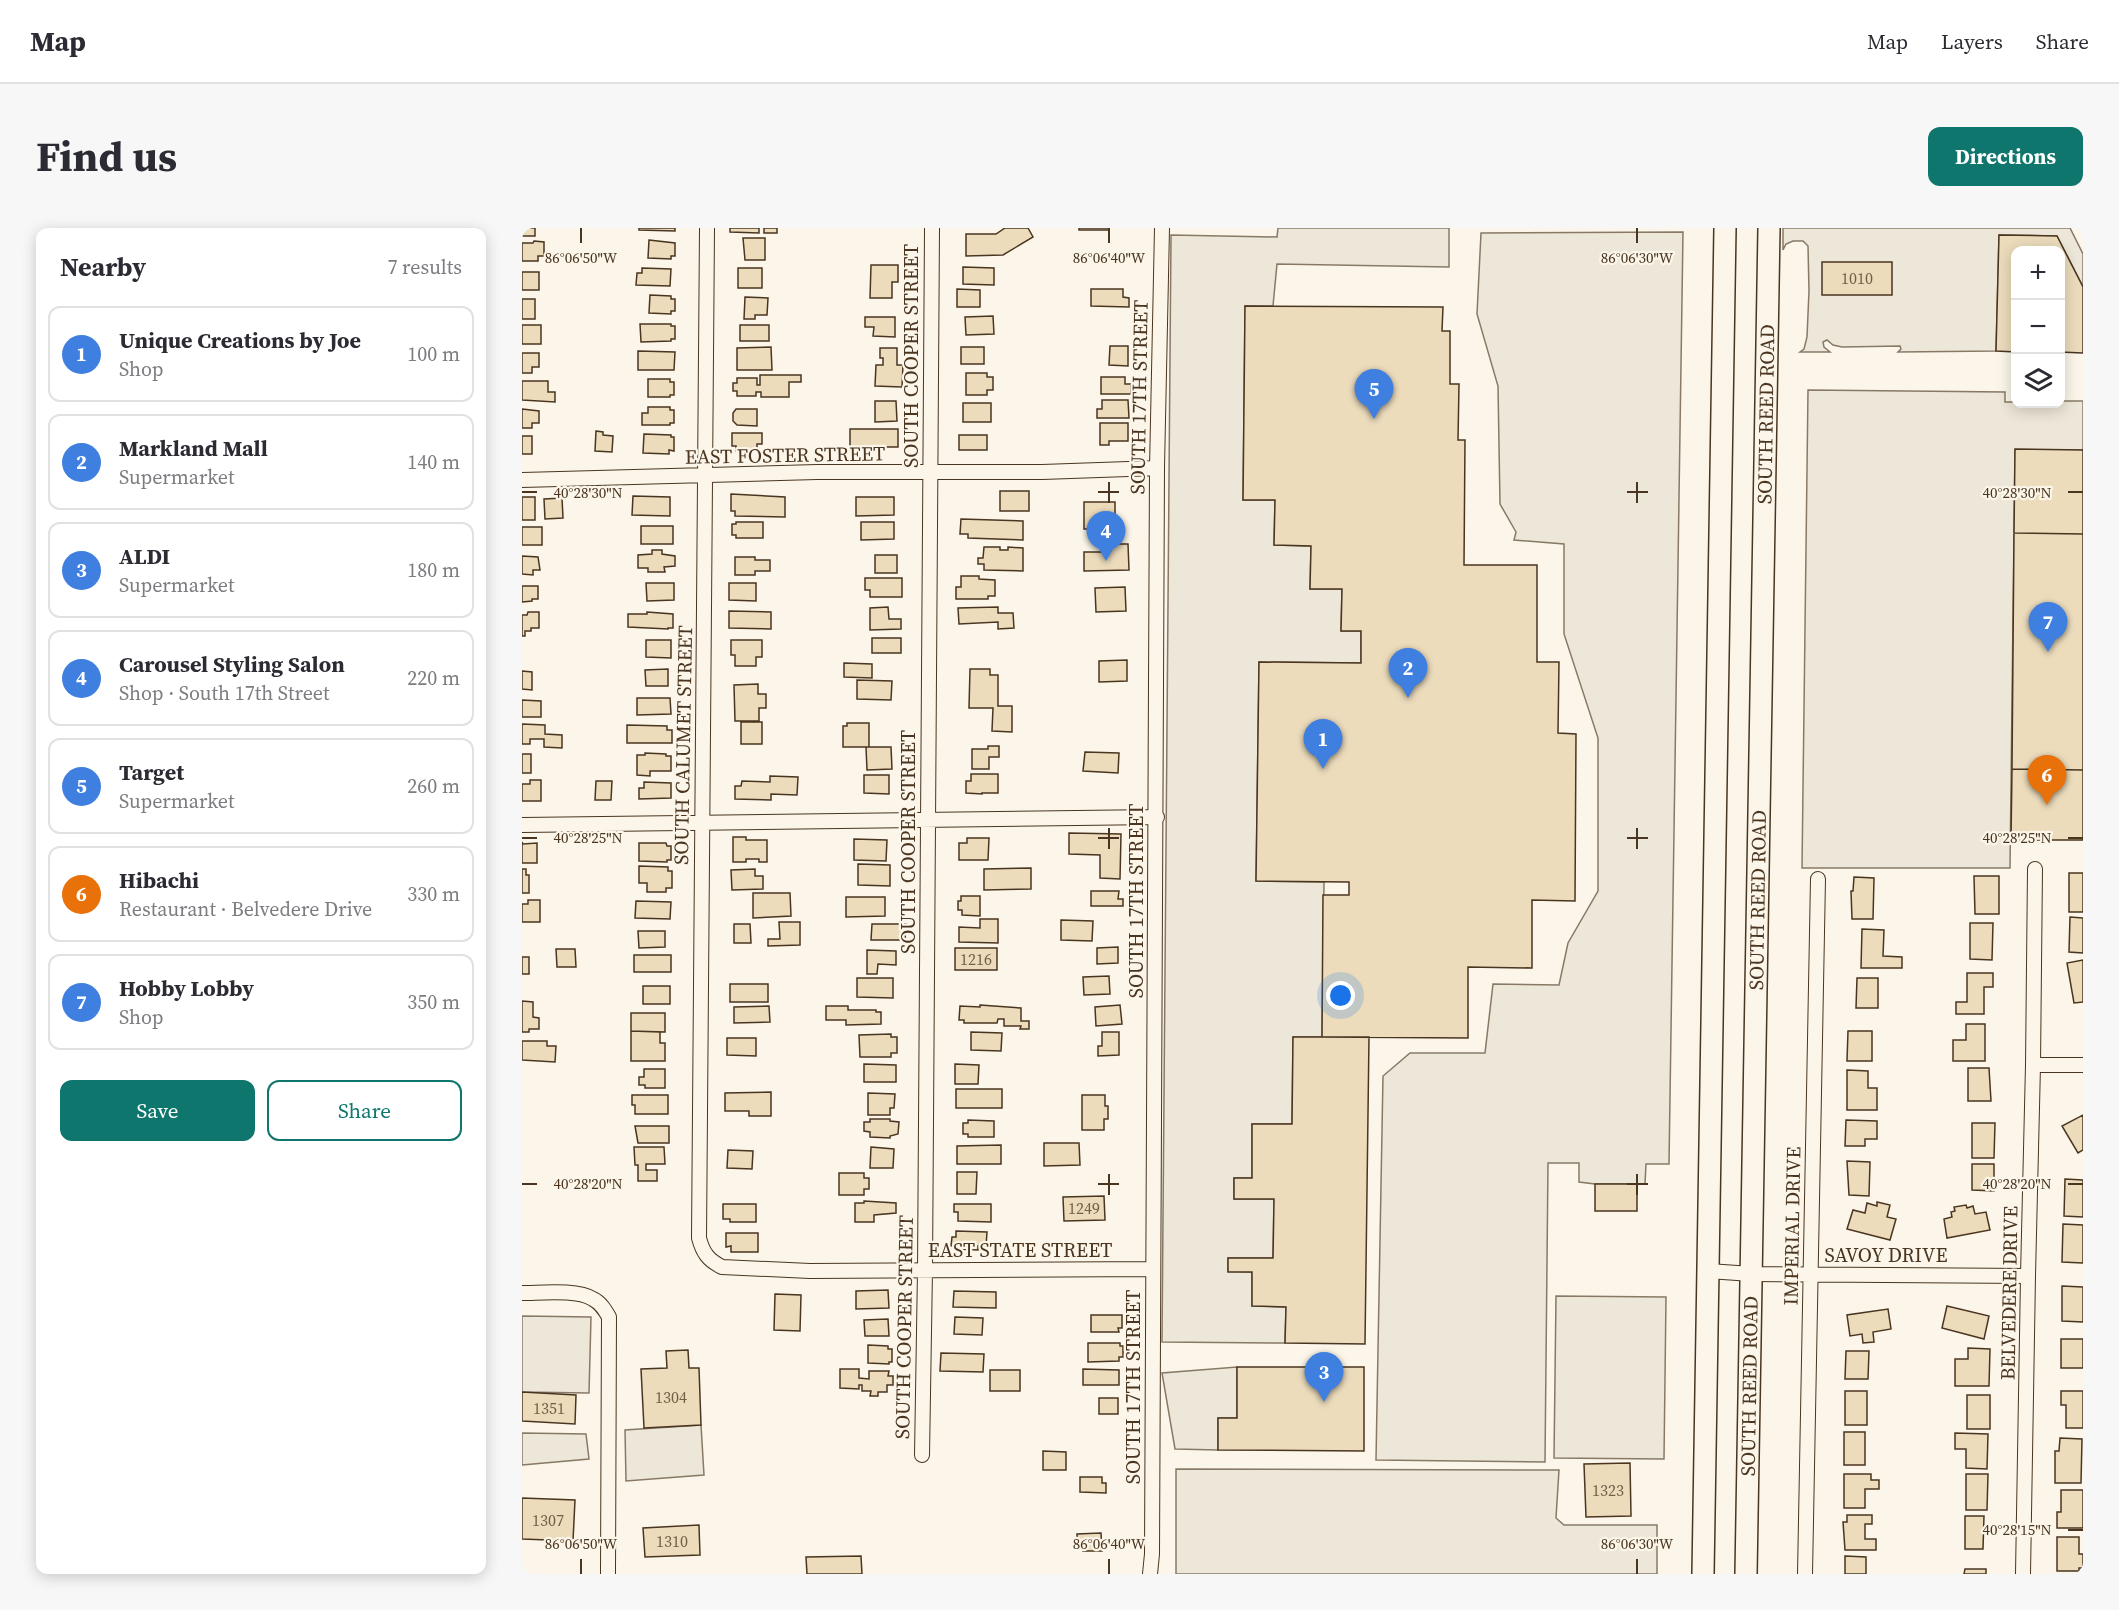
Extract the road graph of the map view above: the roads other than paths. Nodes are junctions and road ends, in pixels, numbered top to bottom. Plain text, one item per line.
1 (707, 228) edge
2 (932, 228) edge
3 (1162, 228) edge
4 (1725, 228) edge
5 (1769, 228) edge
6 (1157, 468) junction
7 (930, 473) junction
8 (705, 476) junction
9 (522, 480) edge
10 (1156, 817) junction
11 (928, 819) junction
12 (702, 824) junction
13 (522, 825) edge
14 (2035, 869) dead end
15 (1818, 879) dead end
16 (2033, 1065) junction
17 (2083, 1065) edge
18 (710, 1260) joint
19 (1153, 1269) junction
20 (925, 1270) junction
21 (1708, 1271) junction
22 (1752, 1274) junction
23 (1811, 1274) junction
24 (2028, 1276) junction
25 (522, 1293) edge
26 (922, 1455) dead end
27 (608, 1574) edge
28 (1150, 1574) edge
29 (1703, 1574) edge
30 (1746, 1574) edge
31 (1805, 1574) edge
32 (2024, 1574) edge

1 - 8 street, SOUTH CALUMET STREET
2 - 7 street, SOUTH COOPER STREET
3 - 6 street, SOUTH 17TH STREET
4 - 21 main road
5 - 22 main road, SOUTH REED ROAD
6 - 7 street, EAST FOSTER STREET
6 - 10 street, SOUTH 17TH STREET
7 - 8 street, EAST FOSTER STREET
7 - 11 street, SOUTH COOPER STREET
8 - 9 street, EAST FOSTER STREET
8 - 12 street, SOUTH CALUMET STREET
10 - 11 street
10 - 19 street, SOUTH 17TH STREET
11 - 12 street
11 - 20 street, SOUTH COOPER STREET
12 - 13 street
12 - 18 street, SOUTH CALUMET STREET
14 - 16 street, BELVEDERE DRIVE
15 - 23 street, IMPERIAL DRIVE
16 - 17 street
16 - 24 street, BELVEDERE DRIVE
18 - 20 street, EAST STATE STREET
19 - 20 street, EAST STATE STREET
19 - 28 street, SOUTH 17TH STREET
20 - 26 street, SOUTH COOPER STREET
21 - 22 street, SAVOY DRIVE
21 - 29 main road
22 - 23 street, SAVOY DRIVE
22 - 30 main road, SOUTH REED ROAD
23 - 24 street, SAVOY DRIVE
23 - 31 street, IMPERIAL DRIVE
24 - 32 street, BELVEDERE DRIVE
25 - 27 street

